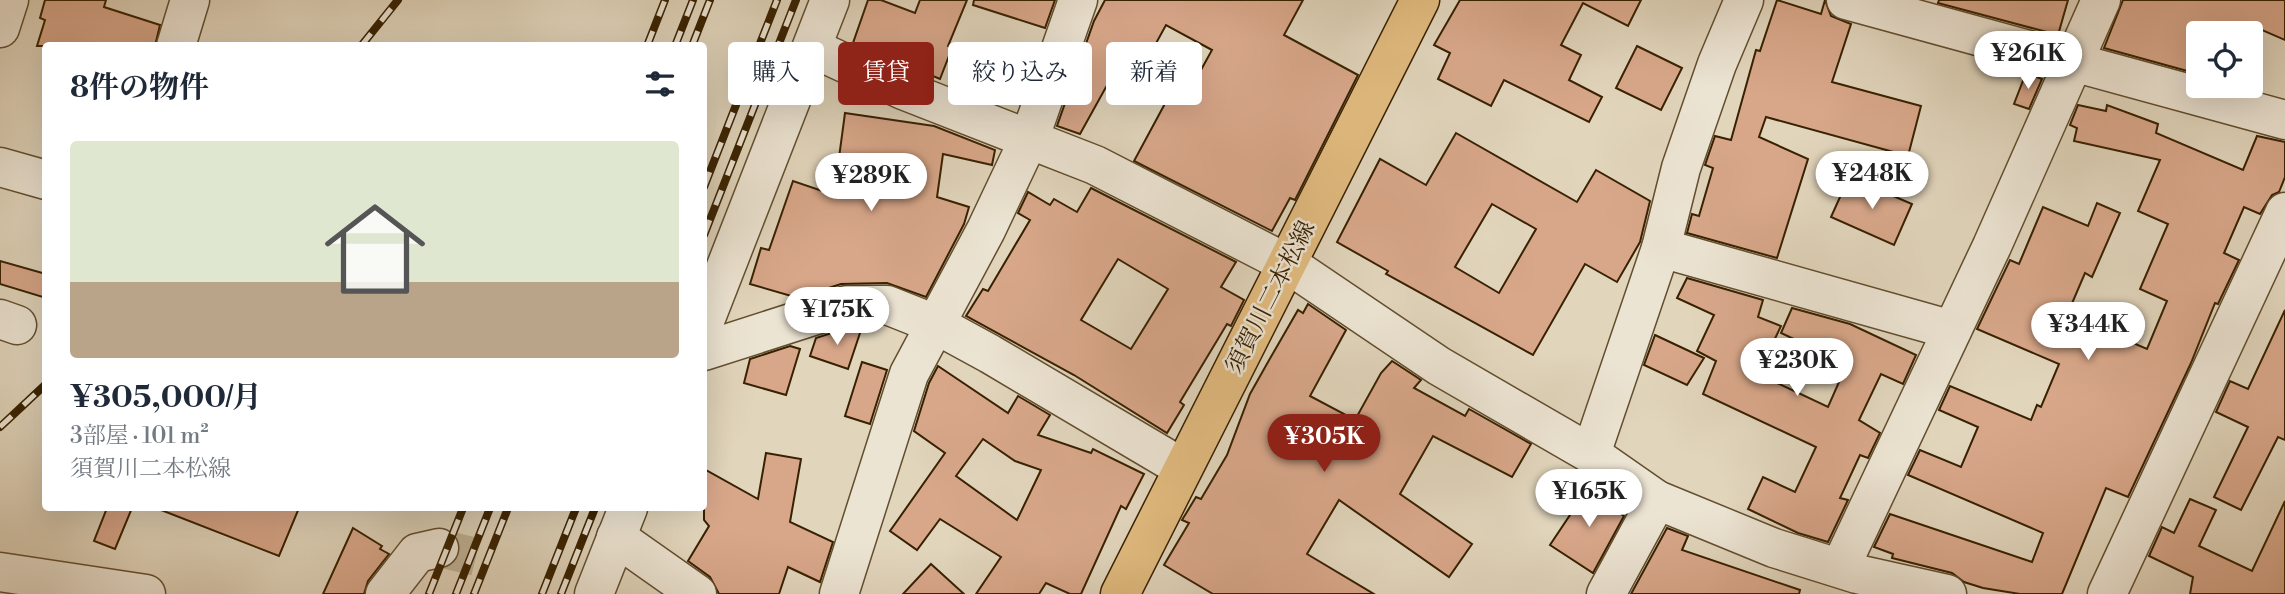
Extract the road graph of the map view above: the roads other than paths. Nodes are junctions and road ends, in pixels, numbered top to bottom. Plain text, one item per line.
1 (9, 0) edge
2 (190, 0) edge
3 (830, 0) edge
4 (1078, 0) edge
5 (1420, 0) edge
6 (1744, 0) edge
7 (1846, 0) edge
8 (2101, 0) edge
9 (0, 28) edge
10 (177, 42) edge
11 (814, 42) edge
12 (824, 53) edge
13 (2076, 62) junction
14 (790, 105) edge
15 (2285, 120) edge
16 (1030, 137) junction
17 (0, 167) edge
18 (42, 179) edge
19 (2285, 212) edge
20 (1661, 248) junction
21 (1288, 264) junction
22 (707, 315) edge
23 (935, 324) junction
24 (1952, 330) junction
25 (707, 350) edge
26 (1591, 454) junction
27 (1181, 467) junction
28 (1657, 500) junction
29 (622, 522) edge
30 (439, 548) tunnel mouth
31 (0, 572) edge
32 (1848, 579) edge
33 (52, 588) edge
34 (146, 594) edge
35 (385, 594) edge
36 (594, 594) edge
37 (697, 594) edge
38 (839, 594) edge
39 (1120, 594) edge
40 (1606, 594) edge
41 (1947, 594) edge
42 (2107, 594) edge

1 - 9 street
2 - 10 street
3 - 11 street
4 - 16 street
5 - 21 main road, 須賀川二本松線
6 - 20 street
7 - 13 street
8 - 13 street
12 - 16 street
13 - 15 street
13 - 24 street
14 - 22 street
16 - 21 street
16 - 23 street
17 - 18 street
19 - 42 street
20 - 24 street
20 - 26 street
21 - 26 street
21 - 27 main road, 須賀川二本松線
23 - 25 street
23 - 27 street
23 - 38 street
24 - 32 street
26 - 28 street
27 - 39 main road, 須賀川二本松線
28 - 32 street
28 - 40 street
29 - 36 street
29 - 37 street
30 - 35 street
31 - 33 street
32 - 41 street
33 - 34 street

